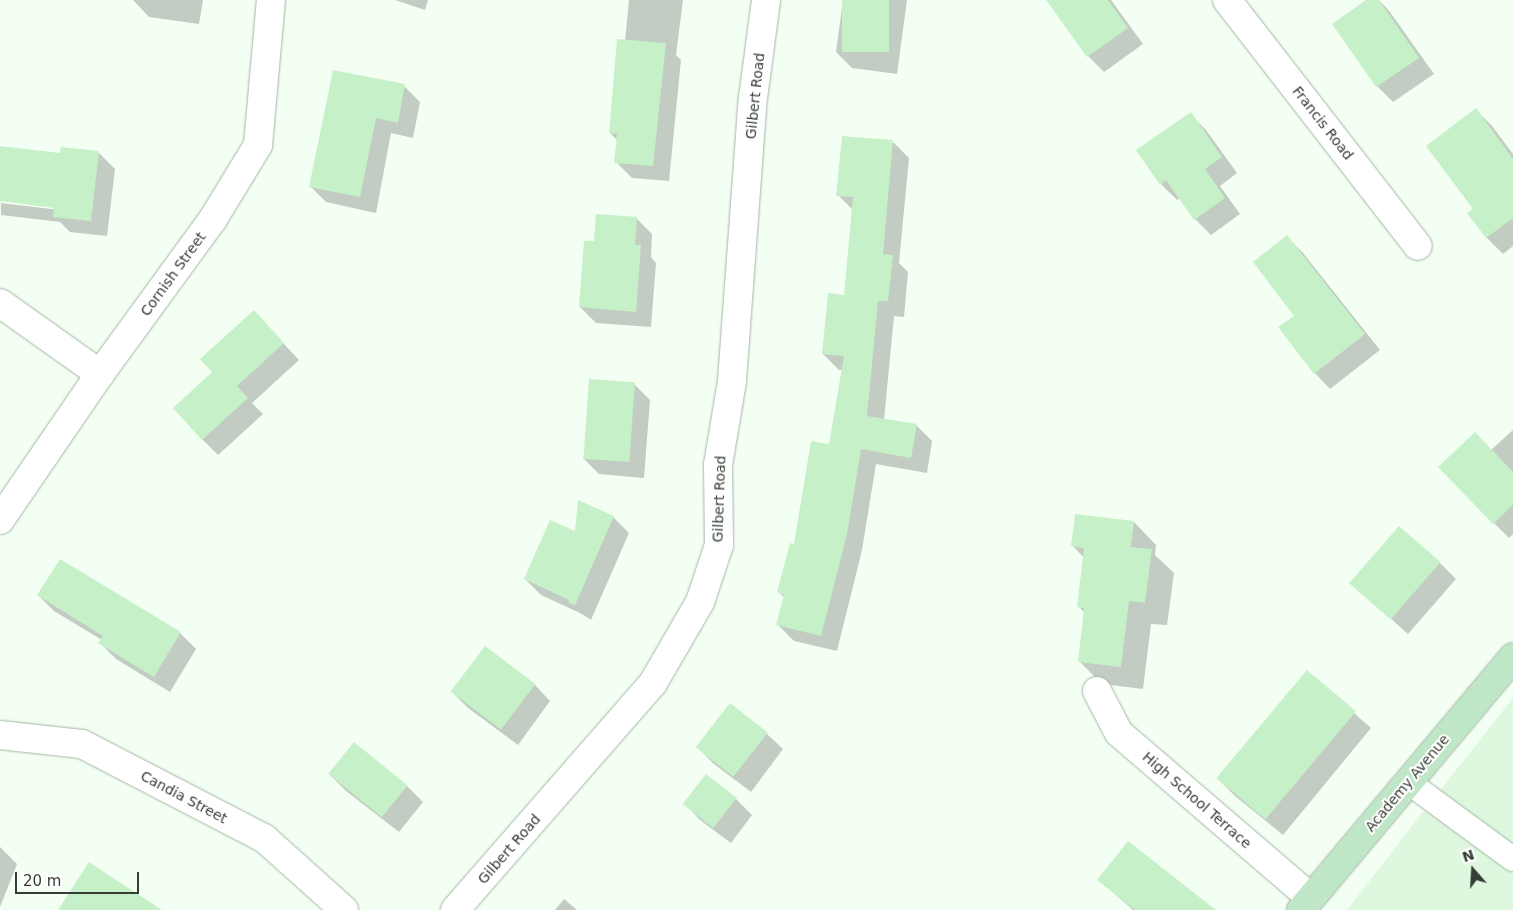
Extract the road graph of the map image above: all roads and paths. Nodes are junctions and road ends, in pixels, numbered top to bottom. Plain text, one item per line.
1 (270, 0) edge
2 (766, 0) edge
3 (1227, 0) edge
4 (1418, 246) dead end
5 (0, 303) edge
6 (100, 374) junction
7 (0, 520) edge
8 (1513, 657) edge
9 (1097, 692) dead end
10 (0, 735) edge
11 (1408, 782) junction
12 (1513, 860) edge
13 (1306, 904) edge
14 (344, 910) edge
15 (455, 910) edge

1 - 6 street, Cornish Street
2 - 15 street, Gilbert Road
3 - 4 street, Francis Road
5 - 6 street
6 - 7 street, Cornish Street
8 - 11 street, Academy Avenue
9 - 13 street, High School Terrace
10 - 14 street, Candia Street
11 - 12 lane
11 - 13 street, Academy Avenue

